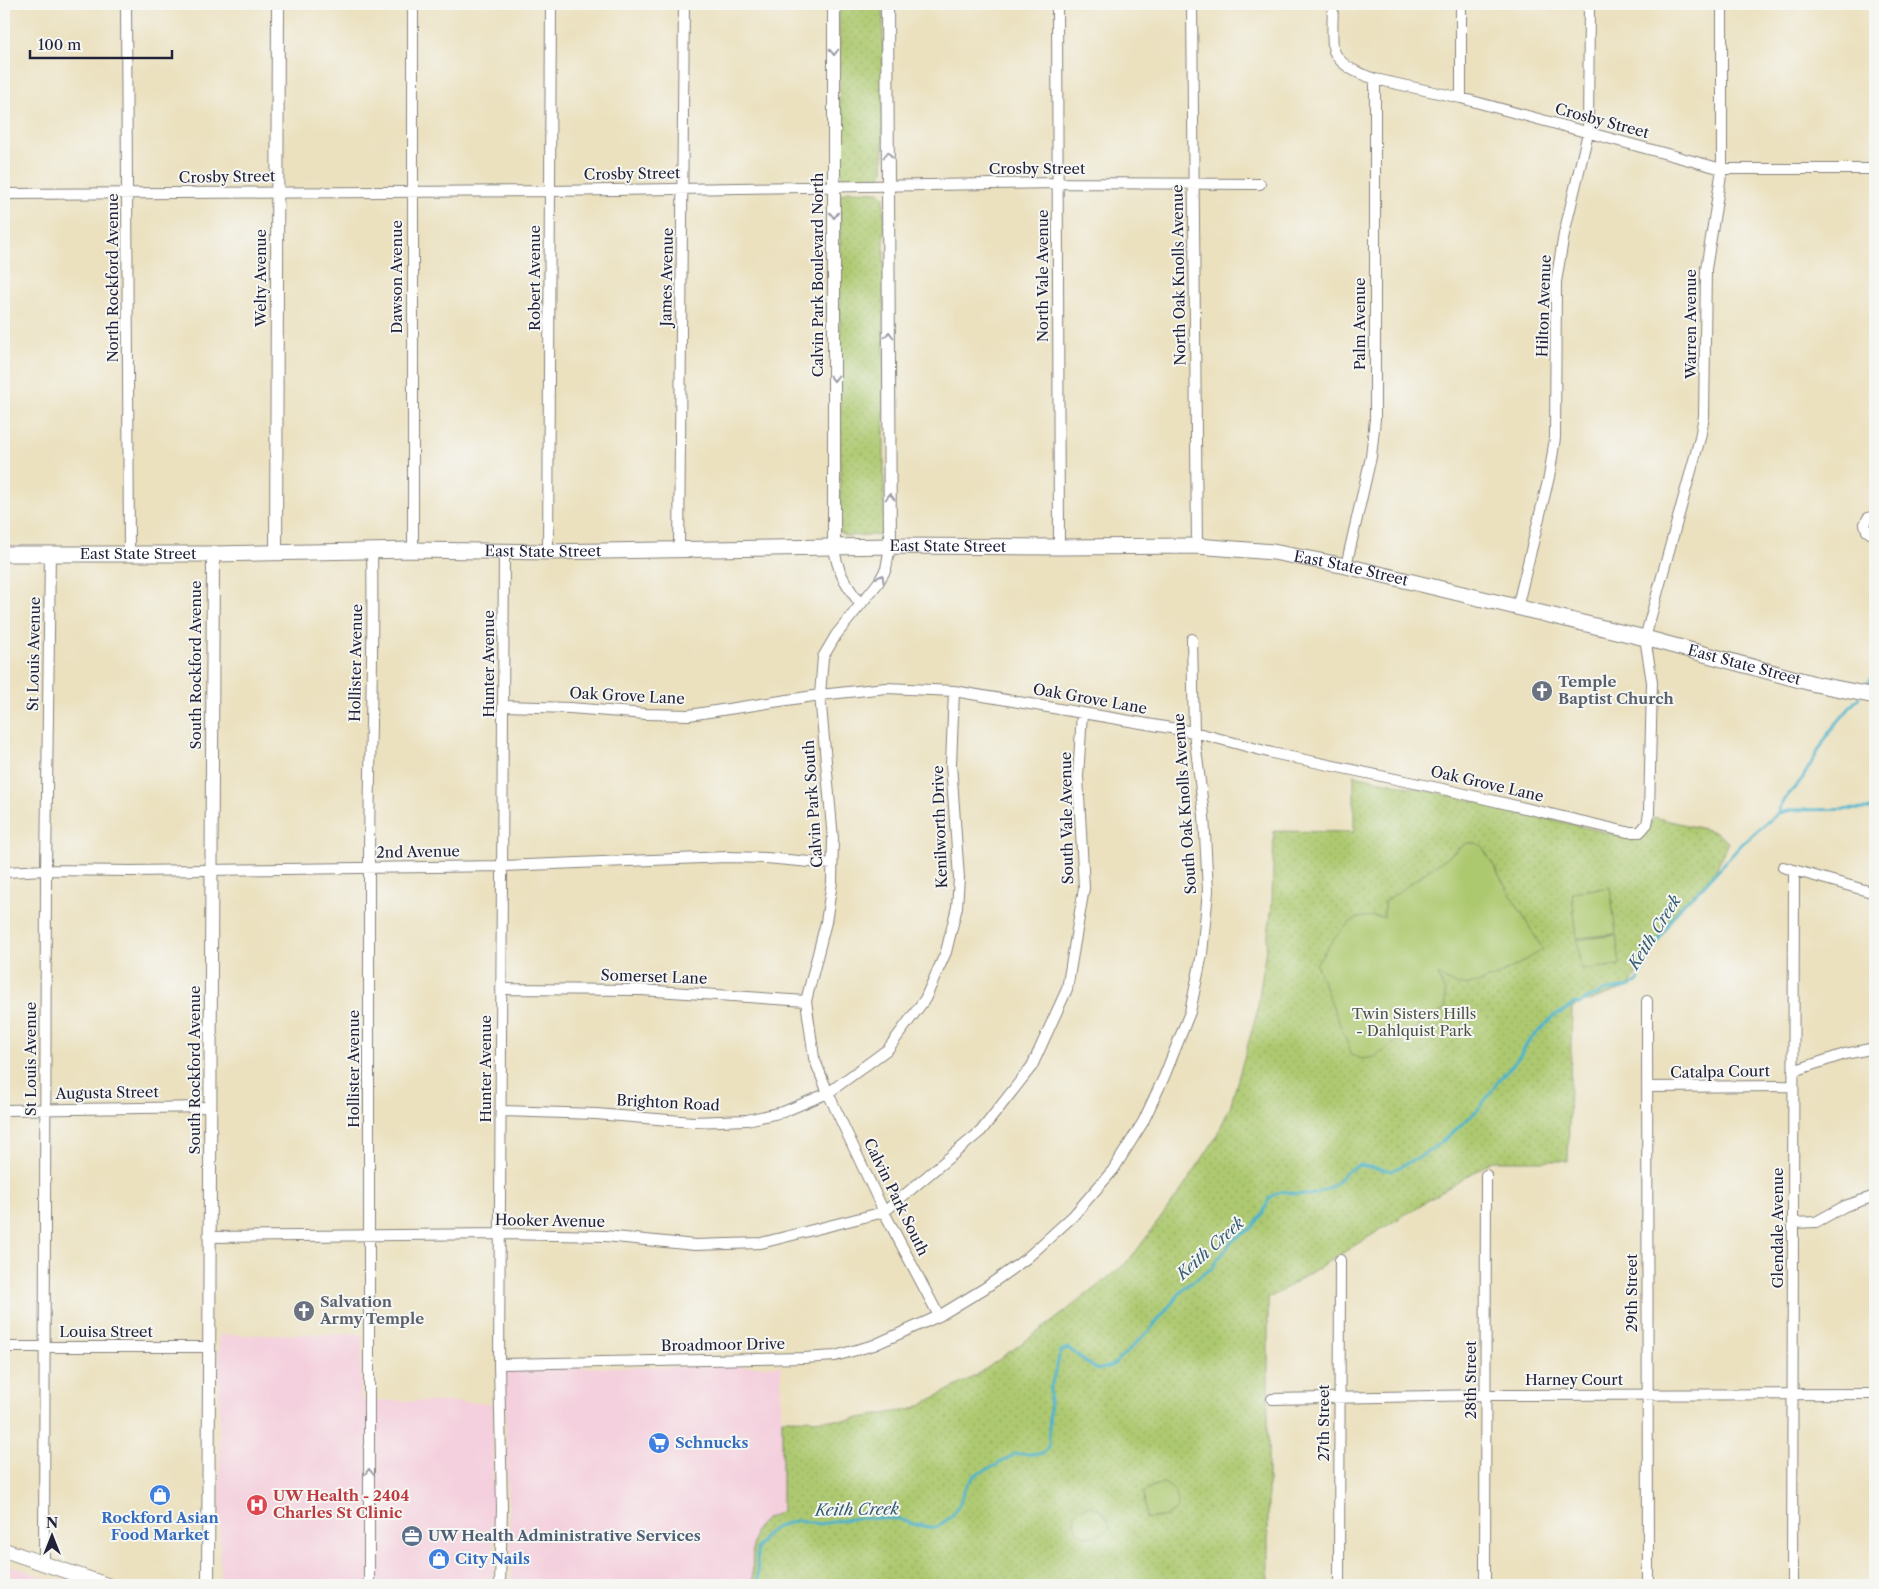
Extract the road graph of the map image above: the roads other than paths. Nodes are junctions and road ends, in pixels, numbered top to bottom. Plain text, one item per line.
1 (126, 4) edge
2 (278, 4) edge
3 (413, 4) edge
4 (551, 4) edge
5 (684, 4) edge
6 (834, 4) edge
7 (887, 4) edge
8 (1057, 4) edge
9 (1192, 4) edge
10 (1333, 4) edge
11 (1461, 4) edge
12 (1589, 4) edge
13 (1722, 4) edge
14 (1376, 79) junction
15 (1462, 98) junction
16 (1588, 133) junction
17 (1722, 169) junction
18 (1875, 169) edge
19 (1057, 183) junction
20 (1260, 184) dead end
21 (1193, 185) junction
22 (834, 186) junction
23 (888, 186) junction
24 (684, 188) junction
25 (550, 191) junction
26 (278, 192) junction
27 (412, 192) junction
28 (4, 194) edge
29 (128, 194) junction
30 (1875, 516) edge
31 (1875, 536) edge
32 (890, 546) junction
33 (1197, 546) junction
34 (834, 547) junction
35 (1059, 548) junction
36 (413, 550) junction
37 (679, 550) junction
38 (276, 552) junction
39 (372, 552) junction
40 (504, 552) junction
41 (548, 552) junction
42 (129, 553) junction
43 (4, 554) edge
44 (50, 554) junction
45 (214, 554) junction
46 (1346, 566) junction
47 (860, 604) junction
48 (1517, 608) junction
49 (1645, 638) junction
50 (1192, 639) dead end
51 (954, 691) junction
52 (820, 695) junction
53 (1875, 696) edge
54 (504, 706) junction
55 (1082, 713) junction
56 (1194, 732) junction
57 (832, 864) junction
58 (503, 866) junction
59 (369, 868) junction
60 (1783, 868) dead end
61 (213, 869) junction
62 (46, 870) junction
63 (1794, 870) junction
64 (4, 872) edge
65 (1875, 893) edge
66 (501, 989) junction
67 (806, 1001) junction
68 (1647, 1002) dead end
69 (1875, 1048) edge
70 (1793, 1071) junction
71 (1793, 1086) junction
72 (1648, 1087) junction
73 (828, 1093) junction
74 (210, 1107) junction
75 (46, 1109) junction
76 (4, 1110) edge
77 (501, 1111) junction
78 (1486, 1175) dead end
79 (1875, 1196) edge
80 (884, 1212) junction
81 (1793, 1223) junction
82 (501, 1234) junction
83 (369, 1236) junction
84 (210, 1237) junction
85 (1340, 1260) dead end
86 (939, 1316) junction
87 (4, 1347) edge
88 (44, 1347) junction
89 (208, 1347) junction
90 (499, 1364) junction
91 (1792, 1394) junction
92 (1875, 1394) edge
93 (1486, 1395) junction
94 (1647, 1395) junction
95 (1272, 1398) dead end
96 (1339, 1398) junction
97 (4, 1550) edge
98 (44, 1564) junction
99 (107, 1585) edge
100 (208, 1585) edge
101 (369, 1585) edge
102 (500, 1585) edge
103 (1339, 1585) edge
104 (1485, 1585) edge
105 (1648, 1585) edge
106 (1792, 1585) edge

1 - 29 street, North Rockford Avenue
2 - 26 street, Welty Avenue
3 - 27 street, Dawson Avenue
4 - 25 street, Robert Avenue
5 - 24 street, James Avenue
6 -> 22 street, Calvin Park Boulevard North
23 -> 7 street
8 - 19 street, North Vale Avenue
9 - 21 street, North Oak Knolls Avenue
10 - 14 street, Crosby Street
11 - 15 street
12 - 16 street, Hilton Avenue
13 - 17 street, Warren Avenue
14 - 15 street, Crosby Street
14 - 46 street, Palm Avenue
15 - 16 street, Crosby Street
16 - 17 street, Crosby Street
16 - 48 street, Hilton Avenue
17 - 18 street, Crosby Street
17 - 49 street, Warren Avenue
19 - 21 street, Crosby Street
19 - 23 street, Crosby Street
19 - 35 street, North Vale Avenue
20 - 21 street, Crosby Street
21 - 33 street, North Oak Knolls Avenue
22 - 23 street, Crosby Street
22 - 24 street, Crosby Street
22 -> 34 street, Calvin Park Boulevard North
32 -> 23 street
24 - 25 street, Crosby Street
24 - 37 street, James Avenue
25 - 27 street, Crosby Street
25 - 41 street, Robert Avenue
26 - 27 street, Crosby Street
26 - 29 street, Crosby Street
26 - 38 street, Welty Avenue
27 - 36 street, Dawson Avenue
28 - 29 street, Crosby Street
29 - 42 street, North Rockford Avenue
30 - 31 street
32 - 34 main road, East State Street
32 - 35 main road, East State Street
47 -> 32 street, Calvin Park South
33 - 35 main road, East State Street
33 - 46 main road, East State Street
34 - 37 main road, East State Street
34 - 47 street
36 - 39 main road, East State Street
36 - 40 main road, East State Street
37 - 41 main road, East State Street
38 - 39 main road, East State Street
38 - 45 main road, East State Street
39 - 59 street, Hollister Avenue
40 - 41 main road, East State Street
40 - 54 street, Hunter Avenue
42 - 44 main road, East State Street
42 - 45 main road, East State Street
43 - 44 main road, East State Street
44 - 62 street, St Louis Avenue
45 - 61 street, South Rockford Avenue
46 - 48 main road, East State Street
47 - 52 street, Calvin Park South
48 - 49 main road, East State Street
49 - 53 main road, East State Street
49 - 56 street, Oak Grove Lane
50 - 56 street, South Oak Knolls Avenue
51 - 52 street, Oak Grove Lane
51 - 55 street, Oak Grove Lane
51 - 73 street, Kenilworth Drive
52 - 54 street, Oak Grove Lane
52 - 57 street, Calvin Park South
54 - 58 street, Hunter Avenue
55 - 56 street, Oak Grove Lane
55 - 80 street, South Vale Avenue
56 - 86 street, South Oak Knolls Avenue
57 - 58 street, 2nd Avenue
57 - 67 street, Calvin Park South
58 - 59 street, 2nd Avenue
58 - 66 street, Hunter Avenue
59 - 61 street, 2nd Avenue
59 - 83 street, Hollister Avenue
60 - 63 street
61 - 62 street, 2nd Avenue
61 - 74 street, South Rockford Avenue
62 - 64 street, 2nd Avenue
62 - 75 street, St Louis Avenue
63 - 65 street
63 - 70 street, Glendale Avenue
66 - 67 street, Somerset Lane
66 - 77 street, Hunter Avenue
67 - 73 street, Calvin Park South
68 - 72 street, 29th Street
69 - 70 street
70 - 71 street, Glendale Avenue
71 - 72 street, Catalpa Court
71 - 81 street, Glendale Avenue
72 - 94 street, 29th Street
73 - 77 street, Brighton Road
73 - 80 street, Calvin Park South
74 - 75 street, Augusta Street
74 - 84 street, South Rockford Avenue
75 - 76 street, Augusta Street
75 - 88 street, St Louis Avenue
77 - 82 street, Hunter Avenue
78 - 93 street, 28th Street
79 - 81 street
80 - 82 street, Hooker Avenue
80 - 86 street, Calvin Park South
81 - 91 street, Glendale Avenue
82 - 83 street, Hooker Avenue
82 - 90 street, Hunter Avenue
83 - 84 street, Hooker Avenue
101 -> 83 street, Hollister Avenue
84 - 89 street, South Rockford Avenue
85 - 96 street, 27th Street
86 - 90 street, Broadmoor Drive
87 - 88 street, Louisa Street
88 - 89 street, Louisa Street
88 - 98 street, St Louis Avenue
89 - 100 street, South Rockford Avenue
90 - 102 street, Hunter Avenue
91 - 92 street, Harney Court
91 - 94 street, Harney Court
91 - 106 street, Glendale Avenue
93 - 94 street, Harney Court
93 - 96 street, Harney Court
93 - 104 street, 28th Street
94 - 105 street, 29th Street
95 - 96 street, Harney Court
96 - 103 street, 27th Street
97 - 98 main road
98 - 99 main road

